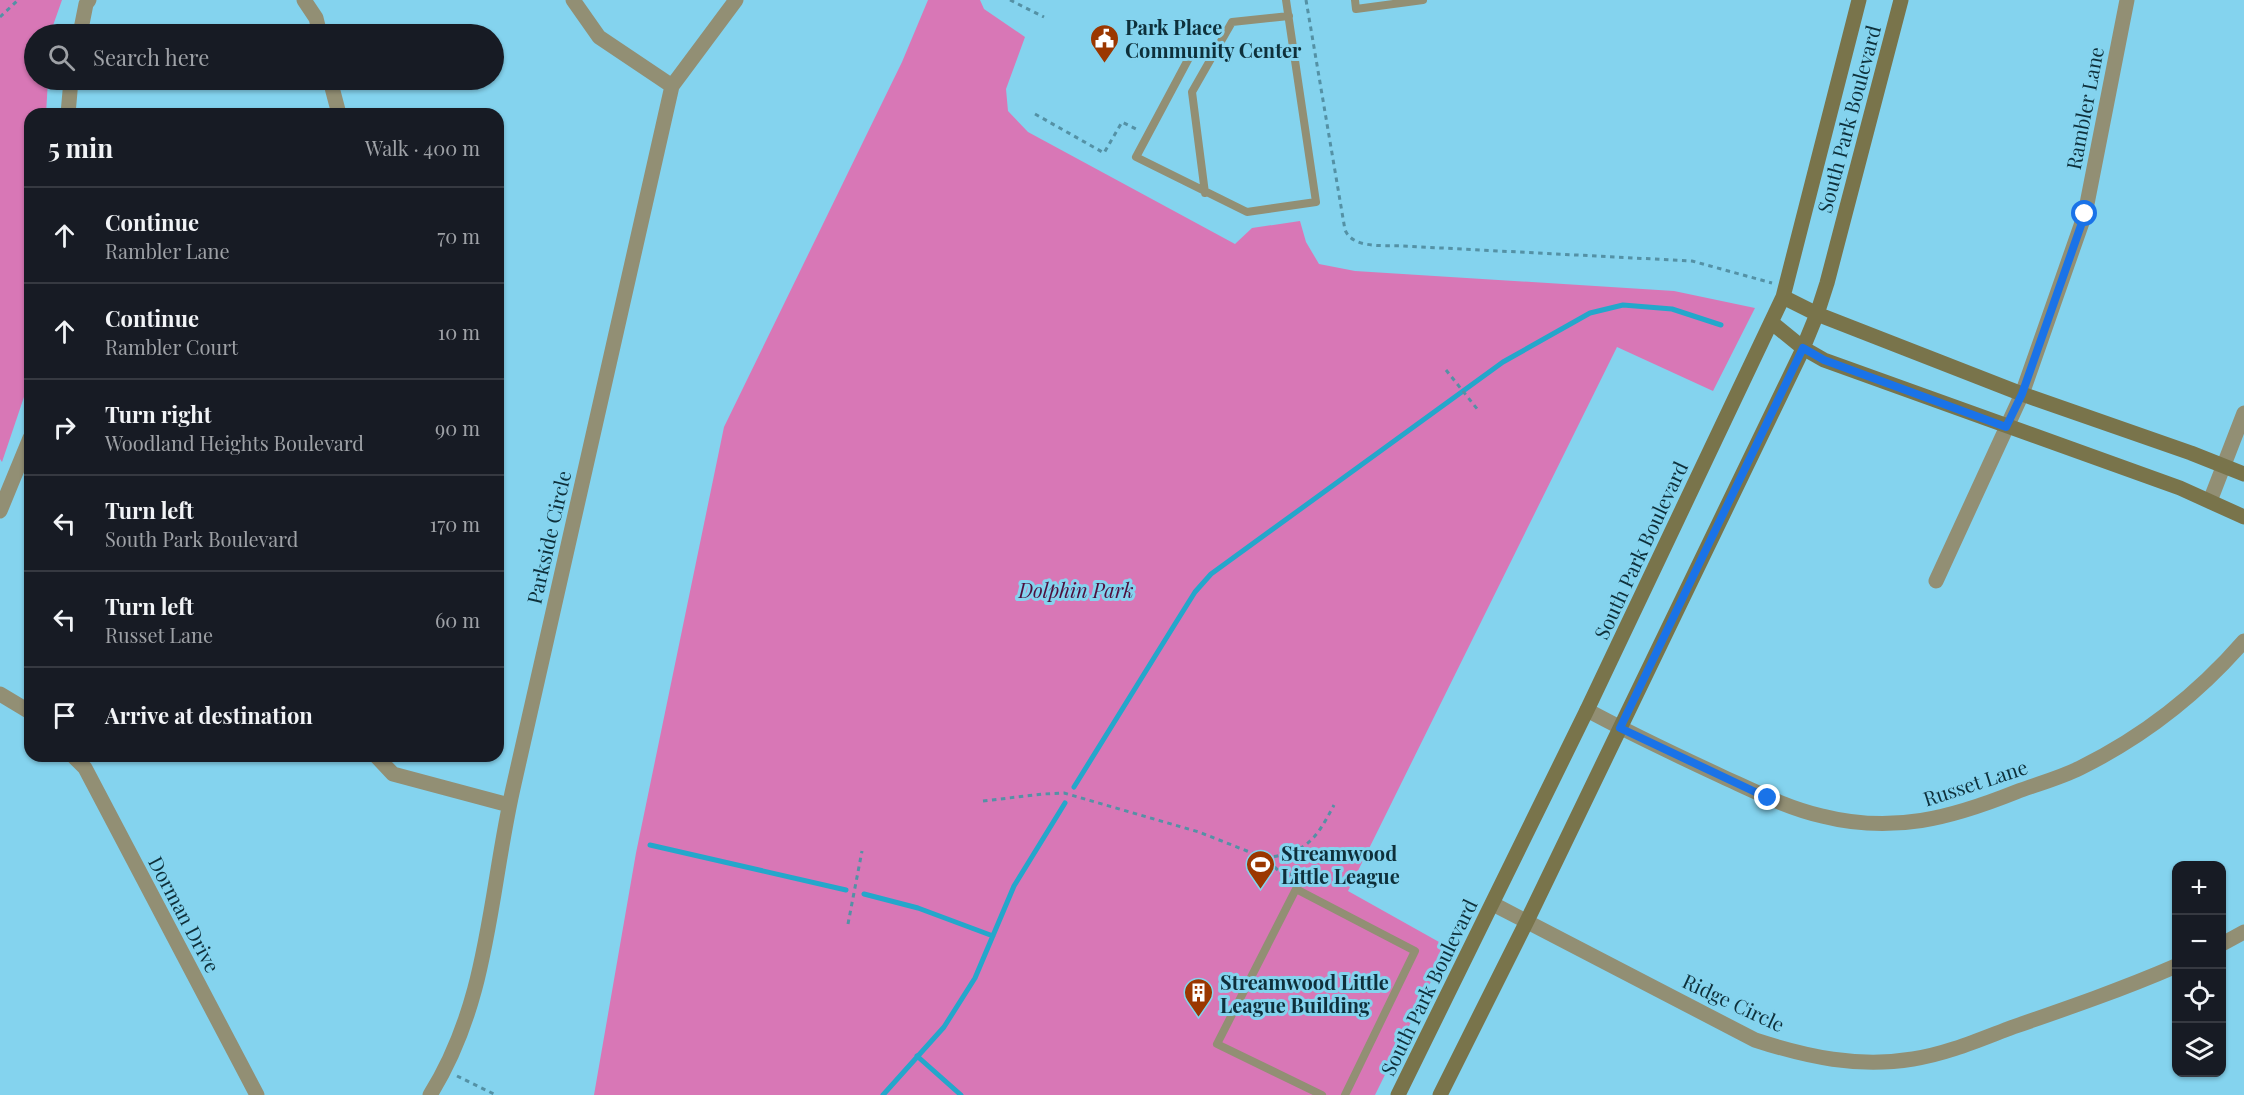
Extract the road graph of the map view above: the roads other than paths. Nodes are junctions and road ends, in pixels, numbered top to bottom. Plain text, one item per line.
1 (89, 0) edge
2 (304, 0) edge
3 (573, 0) edge
4 (736, 0) edge
5 (1286, 0) edge
6 (1355, 0) edge
7 (1423, 0) edge
8 (1859, 0) edge
9 (1900, 0) edge
10 (2127, 0) edge
11 (1289, 16) junction
12 (82, 24) edge
13 (318, 24) edge
14 (1190, 56) dead end
15 (672, 86) junction
16 (70, 90) edge
17 (333, 90) edge
18 (69, 108) edge
19 (337, 108) edge
20 (1205, 193) junction
21 (1784, 292) junction
22 (1818, 314) junction
23 (1771, 322) junction
24 (1803, 348) junction
25 (2022, 394) junction
26 (2244, 413) edge
27 (2006, 427) junction
28 (24, 453) edge
29 (2224, 466) junction
30 (2244, 474) edge
31 (2210, 501) junction
32 (0, 511) edge
33 (2244, 517) edge
34 (1936, 581) dead end
35 (2244, 642) edge
36 (0, 694) edge
37 (24, 708) edge
38 (1587, 710) junction
39 (1620, 728) junction
40 (79, 762) edge
41 (381, 762) edge
42 (509, 805) junction
43 (1493, 904) junction
44 (1527, 921) junction
45 (2244, 932) edge
46 (2226, 942) edge
47 (2172, 968) edge
48 (257, 1095) edge
49 (430, 1095) edge
50 (1322, 1095) edge
51 (1345, 1095) edge
52 (1398, 1095) edge
53 (1440, 1095) edge

1 - 12 street
2 - 13 street
3 - 15 street
4 - 15 street, Parkside Circle
5 - 11 lane
6 - 7 lane
8 - 21 street, South Park Boulevard
9 - 22 street, South Park Boulevard
10 - 25 street, Rambler Lane
11 - 20 lane
11 - 20 lane
14 - 20 lane
15 - 42 street, Parkside Circle
16 - 18 street
17 - 19 street
21 - 22 street
21 - 23 street, South Park Boulevard
22 - 24 street, South Park Boulevard
22 - 25 street
23 - 24 street
23 - 38 street, South Park Boulevard
24 - 27 street
24 - 39 street, South Park Boulevard
25 - 27 street, Rambler Lane
25 - 29 street
26 - 29 street
27 - 31 street
27 - 34 street, Rambler Lane
28 - 32 street
29 - 30 street
29 - 31 street
31 - 33 street
35 - 39 street, Russet Lane
36 - 37 street
38 - 39 street, Russet Lane
38 - 43 street, South Park Boulevard
39 - 44 street, South Park Boulevard
40 - 48 street, Dorman Drive
41 - 42 street
42 - 49 street, Parkside Circle
43 - 44 street, Ridge Circle
43 - 52 street, South Park Boulevard
44 - 47 street, Ridge Circle
44 - 53 street, South Park Boulevard
45 - 46 street
50 - 51 lane

